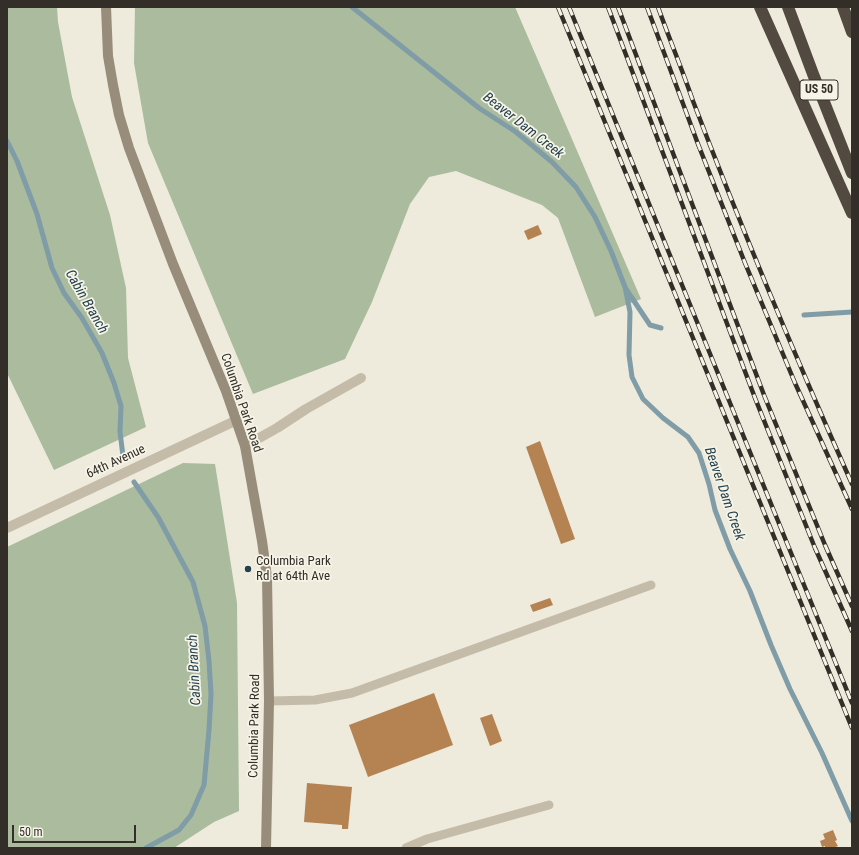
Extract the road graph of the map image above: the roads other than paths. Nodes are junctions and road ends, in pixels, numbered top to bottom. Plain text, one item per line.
1 (106, 7) edge
2 (760, 7) edge
3 (788, 7) edge
4 (843, 7) edge
5 (852, 32) edge
6 (852, 173) edge
7 (852, 213) edge
8 (361, 378) dead end
9 (237, 420) junction
10 (245, 446) junction
11 (7, 528) edge
12 (651, 585) dead end
13 (269, 701) junction
14 (549, 805) dead end
15 (266, 848) edge
16 (406, 848) edge

1 - 9 street, Columbia Park Road
2 - 7 highway
3 - 6 highway, US 50
4 - 5 highway
8 - 10 street
9 - 10 street, Columbia Park Road
9 - 11 street, 64th Avenue
10 - 13 street, Columbia Park Road
12 - 13 lane
13 - 15 street, Columbia Park Road
14 - 16 lane

